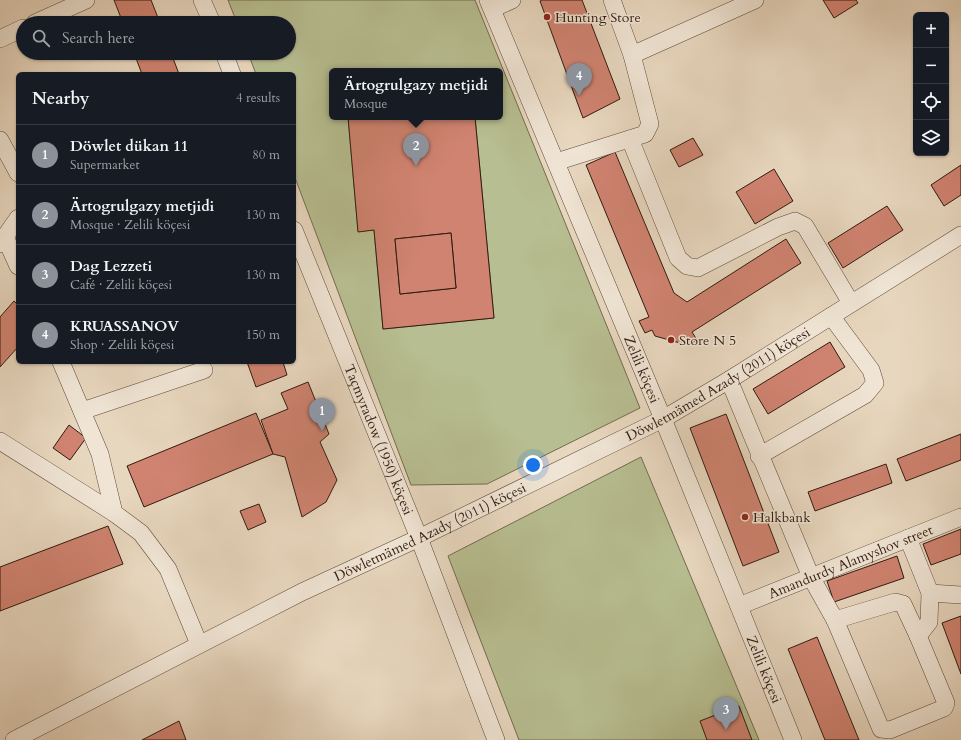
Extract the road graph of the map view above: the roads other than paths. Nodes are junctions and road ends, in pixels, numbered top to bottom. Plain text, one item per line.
1 (86, 0) edge
2 (202, 0) edge
3 (512, 0) edge
4 (612, 0) edge
5 (755, 0) edge
6 (490, 5) edge
7 (51, 16) edge
8 (209, 16) edge
9 (16, 31) edge
10 (0, 39) edge
11 (632, 55) junction
12 (227, 60) edge
13 (231, 72) edge
14 (630, 139) junction
15 (0, 140) edge
16 (556, 162) junction
17 (16, 169) edge
18 (16, 221) edge
19 (296, 235) edge
20 (961, 235) edge
21 (2, 241) edge
22 (16, 263) edge
23 (851, 303) junction
24 (831, 316) junction
25 (62, 364) edge
26 (204, 370) dead end
27 (728, 380) junction
28 (82, 411) junction
29 (663, 419) junction
30 (0, 440) edge
31 (760, 456) junction
32 (114, 513) junction
33 (961, 517) edge
34 (419, 538) junction
35 (908, 538) junction
36 (811, 577) junction
37 (930, 593) junction
38 (961, 595) edge
39 (739, 606) junction
40 (835, 620) junction
41 (918, 636) junction
42 (199, 644) junction
43 (14, 740) edge
44 (496, 740) edge
45 (793, 740) edge

1 - 7 street
2 - 8 street
3 - 6 street
4 - 11 street
5 - 11 street
6 - 16 street, Zelili köçesi
9 - 10 street
11 - 14 street
12 - 13 street
14 - 16 street
14 - 23 street
15 - 17 street
16 - 29 street, Zelili köçesi
18 - 21 street
19 - 34 street, Taçmyradow (1950) köçesi
20 - 23 street, Döwletmämed Azady (2011) köçesi
21 - 22 street
23 - 24 street, Döwletmämed Azady (2011) köçesi
24 - 27 street, Döwletmämed Azady (2011) köçesi
24 - 31 street
25 - 28 street
26 - 28 street
27 - 29 street, Döwletmämed Azady (2011) köçesi
27 - 31 street
28 - 32 street
29 - 34 street, Döwletmämed Azady (2011) köçesi
29 - 39 street, Zelili köçesi
30 - 32 street
31 - 36 street
32 - 42 street
33 - 35 street, Amandurdy Alamyshov street
34 - 42 street, Döwletmämed Azady (2011) köçesi
34 - 44 street, Taçmyradow (1950) köçesi
35 - 36 street, Amandurdy Alamyshov street
35 - 37 street
36 - 39 street, Amandurdy Alamyshov street
36 - 40 street
37 - 38 street
37 - 41 street
39 - 45 street, Zelili köçesi
40 - 41 street
40 - 41 street
42 - 43 street, Döwletmämed Azady (2011) köçesi

